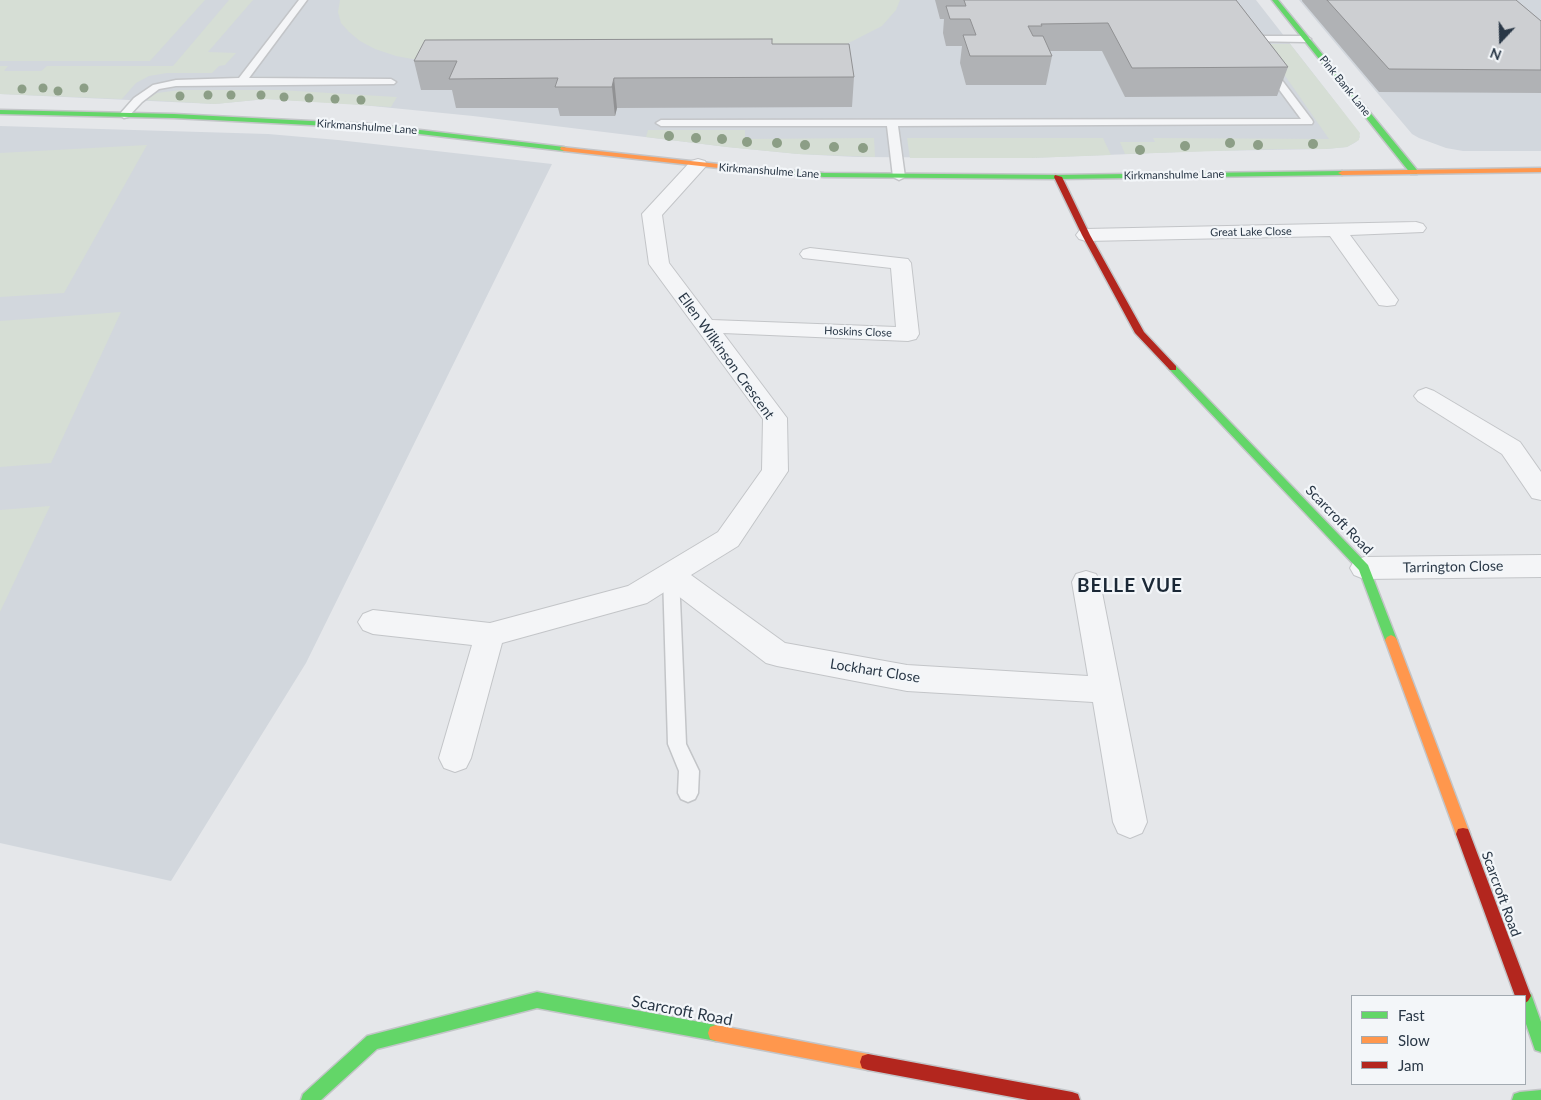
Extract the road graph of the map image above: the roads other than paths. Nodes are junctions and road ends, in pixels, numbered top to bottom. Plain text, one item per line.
1 (303, 0) edge
2 (1275, 0) edge
3 (1247, 39) edge
4 (1306, 39) junction
5 (1264, 62) edge
6 (242, 81) junction
7 (391, 82) dead end
8 (0, 112) edge
9 (124, 115) junction
10 (660, 123) dead end
11 (892, 123) junction
12 (698, 165) junction
13 (1541, 170) edge
14 (1414, 172) junction
15 (899, 177) junction
16 (1058, 177) junction
17 (1416, 228) dead end
18 (1336, 230) junction
19 (1086, 235) junction
20 (810, 254) dead end
21 (1388, 300) dead end
22 (706, 326) junction
23 (1426, 396) dead end
24 (1541, 491) edge
25 (1541, 566) edge
26 (1364, 568) junction
27 (670, 575) junction
28 (1086, 582) dead end
29 (373, 622) dead end
30 (490, 635) junction
31 (1106, 690) junction
32 (455, 758) dead end
33 (688, 792) dead end
34 (1130, 822) dead end
35 (1523, 995) edge
36 (1526, 1003) edge
37 (1541, 1044) edge
38 (1541, 1098) edge
39 (309, 1100) edge
40 (1072, 1100) edge
41 (1520, 1100) edge

1 - 6 lane
2 - 4 street, Pink Bank Lane
3 - 4 lane
4 - 14 street, Pink Bank Lane
5 - 11 lane
6 - 7 lane
6 - 9 lane
8 - 9 street, Kirkmanshulme Lane
9 - 12 street, Kirkmanshulme Lane
10 - 11 lane
11 - 15 lane
12 - 15 street, Kirkmanshulme Lane
12 - 22 street, Ellen Wilkinson Crescent
13 - 14 street, Kirkmanshulme Lane
14 - 16 street, Kirkmanshulme Lane
15 - 16 street, Kirkmanshulme Lane
16 - 19 street, Scarcroft Road
17 - 18 street, Great Lake Close
18 - 19 street, Great Lake Close
18 - 21 street
19 - 26 street, Scarcroft Road
20 - 22 street, Hoskins Close
22 - 27 street, Ellen Wilkinson Crescent
23 - 24 street
25 - 26 street, Tarrington Close
26 - 35 street, Scarcroft Road
27 - 30 street, Ellen Wilkinson Crescent
27 - 31 street, Lockhart Close
27 - 33 lane
28 - 31 street
29 - 30 street, Ellen Wilkinson Crescent
30 - 32 street
31 - 34 street
36 - 37 street
38 - 41 street
39 - 40 street, Scarcroft Road

